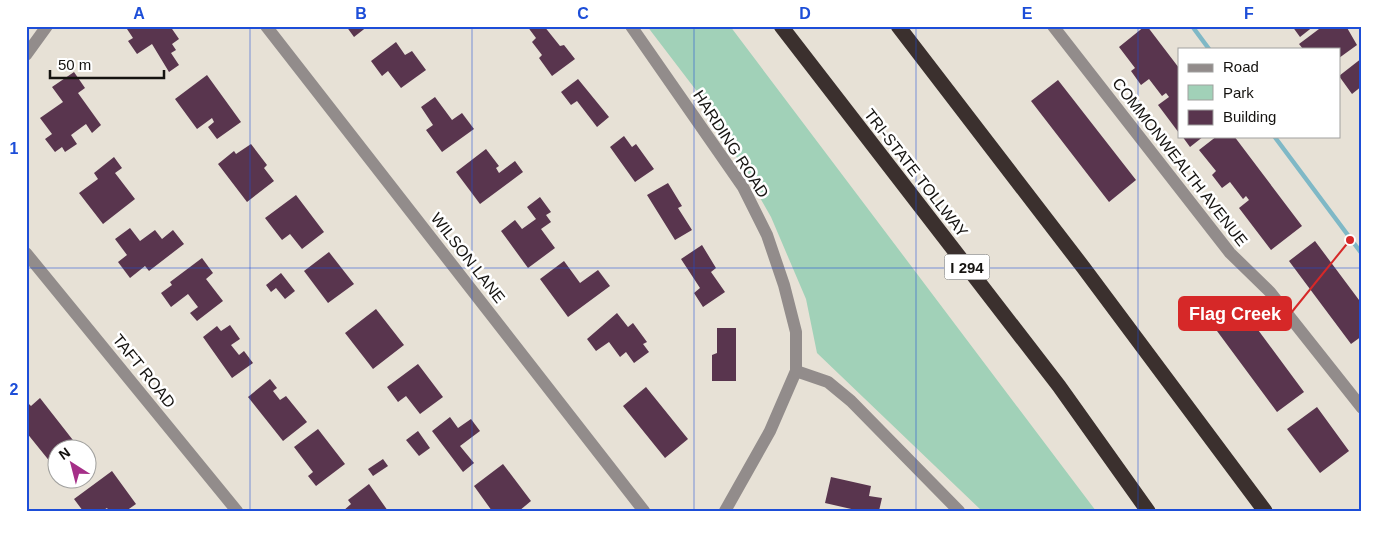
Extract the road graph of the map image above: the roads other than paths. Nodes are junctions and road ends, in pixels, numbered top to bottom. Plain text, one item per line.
1 (47, 26) edge
2 (266, 26) edge
3 (632, 26) edge
4 (781, 26) edge
5 (898, 26) edge
6 (1053, 26) edge
7 (26, 55) edge
8 (26, 253) edge
9 (796, 370) junction
10 (1362, 408) edge
11 (237, 511) edge
12 (644, 511) edge
13 (725, 511) edge
14 (959, 511) edge
15 (1148, 511) edge
16 (1265, 511) edge

1 - 7 street
2 - 12 street, WILSON LANE
3 - 9 street, HARDING ROAD
4 - 15 highway, TRI-STATE TOLLWAY / I 294
5 - 16 highway
6 - 10 street, COMMONWEALTH AVENUE
8 - 11 street, TAFT ROAD
9 - 13 street
9 - 14 street

